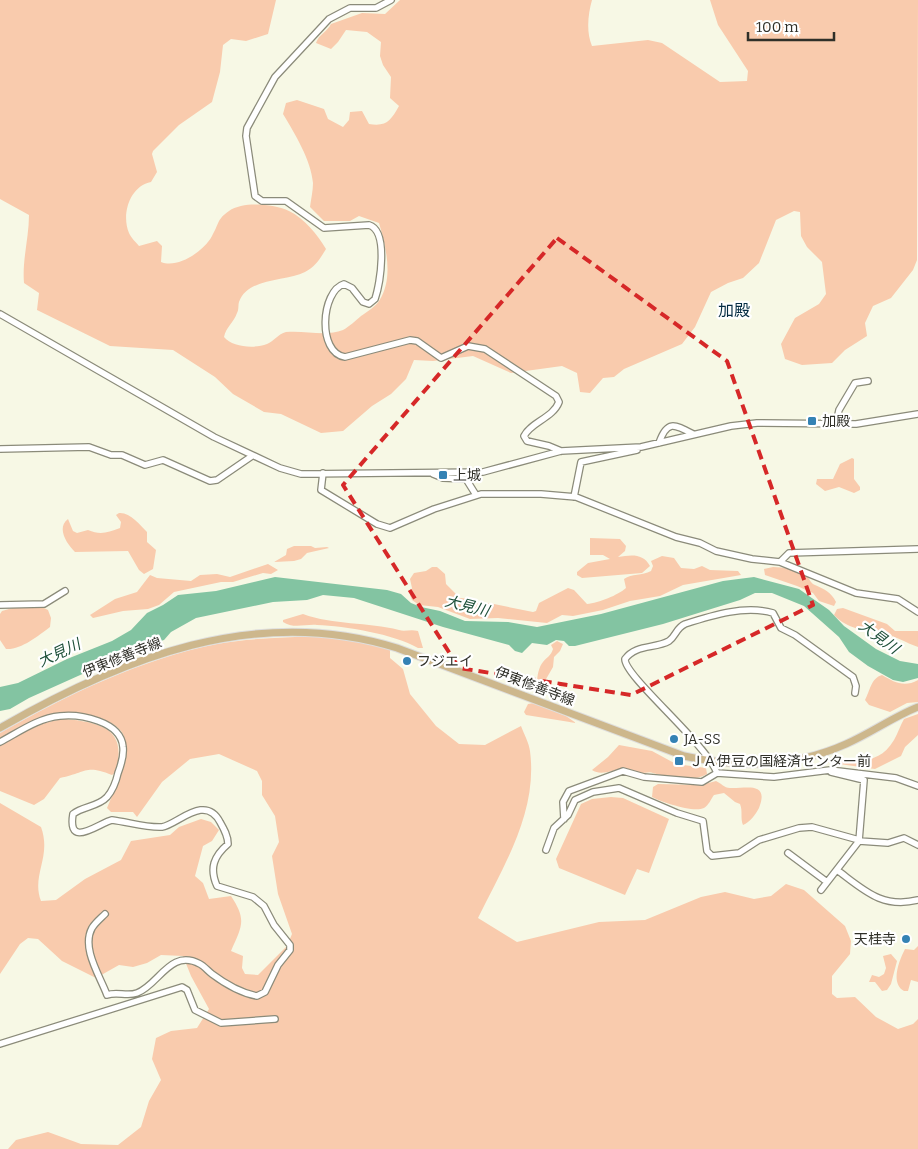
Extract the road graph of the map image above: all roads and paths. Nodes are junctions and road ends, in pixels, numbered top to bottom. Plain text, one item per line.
1 (391, 0) edge
2 (0, 314) edge
3 (868, 380) dead end
4 (918, 414) edge
5 (836, 424) junction
6 (693, 434) junction
7 (659, 443) junction
8 (644, 447) junction
9 (0, 449) edge
10 (561, 452) junction
11 (252, 456) junction
12 (323, 473) junction
13 (433, 473) junction
14 (476, 495) junction
15 (574, 497) junction
16 (918, 549) edge
17 (780, 562) junction
18 (65, 591) dead end
19 (0, 605) edge
20 (918, 612) edge
21 (855, 693) dead end
22 (918, 707) edge
23 (0, 728) edge
24 (0, 742) edge
25 (713, 763) junction
26 (830, 770) junction
27 (717, 774) junction
28 (918, 786) edge
29 (564, 820) junction
30 (859, 840) junction
31 (918, 845) edge
32 (546, 850) dead end
33 (788, 853) dead end
34 (837, 870) junction
35 (827, 882) junction
36 (821, 890) dead end
37 (918, 900) edge
38 (105, 914) dead end
39 (275, 1019) dead end
40 (0, 1044) edge

1 - 10 street
2 - 11 street
3 - 5 street
4 - 5 street
5 - 6 street
6 - 7 street
6 - 7 street
7 - 8 street
8 - 10 street
8 - 15 street
9 - 11 street
10 - 13 street
11 - 12 street
12 - 13 street
12 - 14 street
13 - 14 street
14 - 15 street
15 - 17 street
16 - 17 street
17 - 20 street
18 - 19 street
21 - 25 street
22 - 25 main road, 伊東修善寺線
23 - 25 main road, 伊東修善寺線
24 - 38 street
25 - 27 street
26 - 27 street
26 - 28 street
26 - 30 street
27 - 29 street
29 - 30 street
29 - 32 street
30 - 31 street
30 - 34 street
33 - 35 street
34 - 35 street
34 - 37 street
35 - 36 street
39 - 40 street

